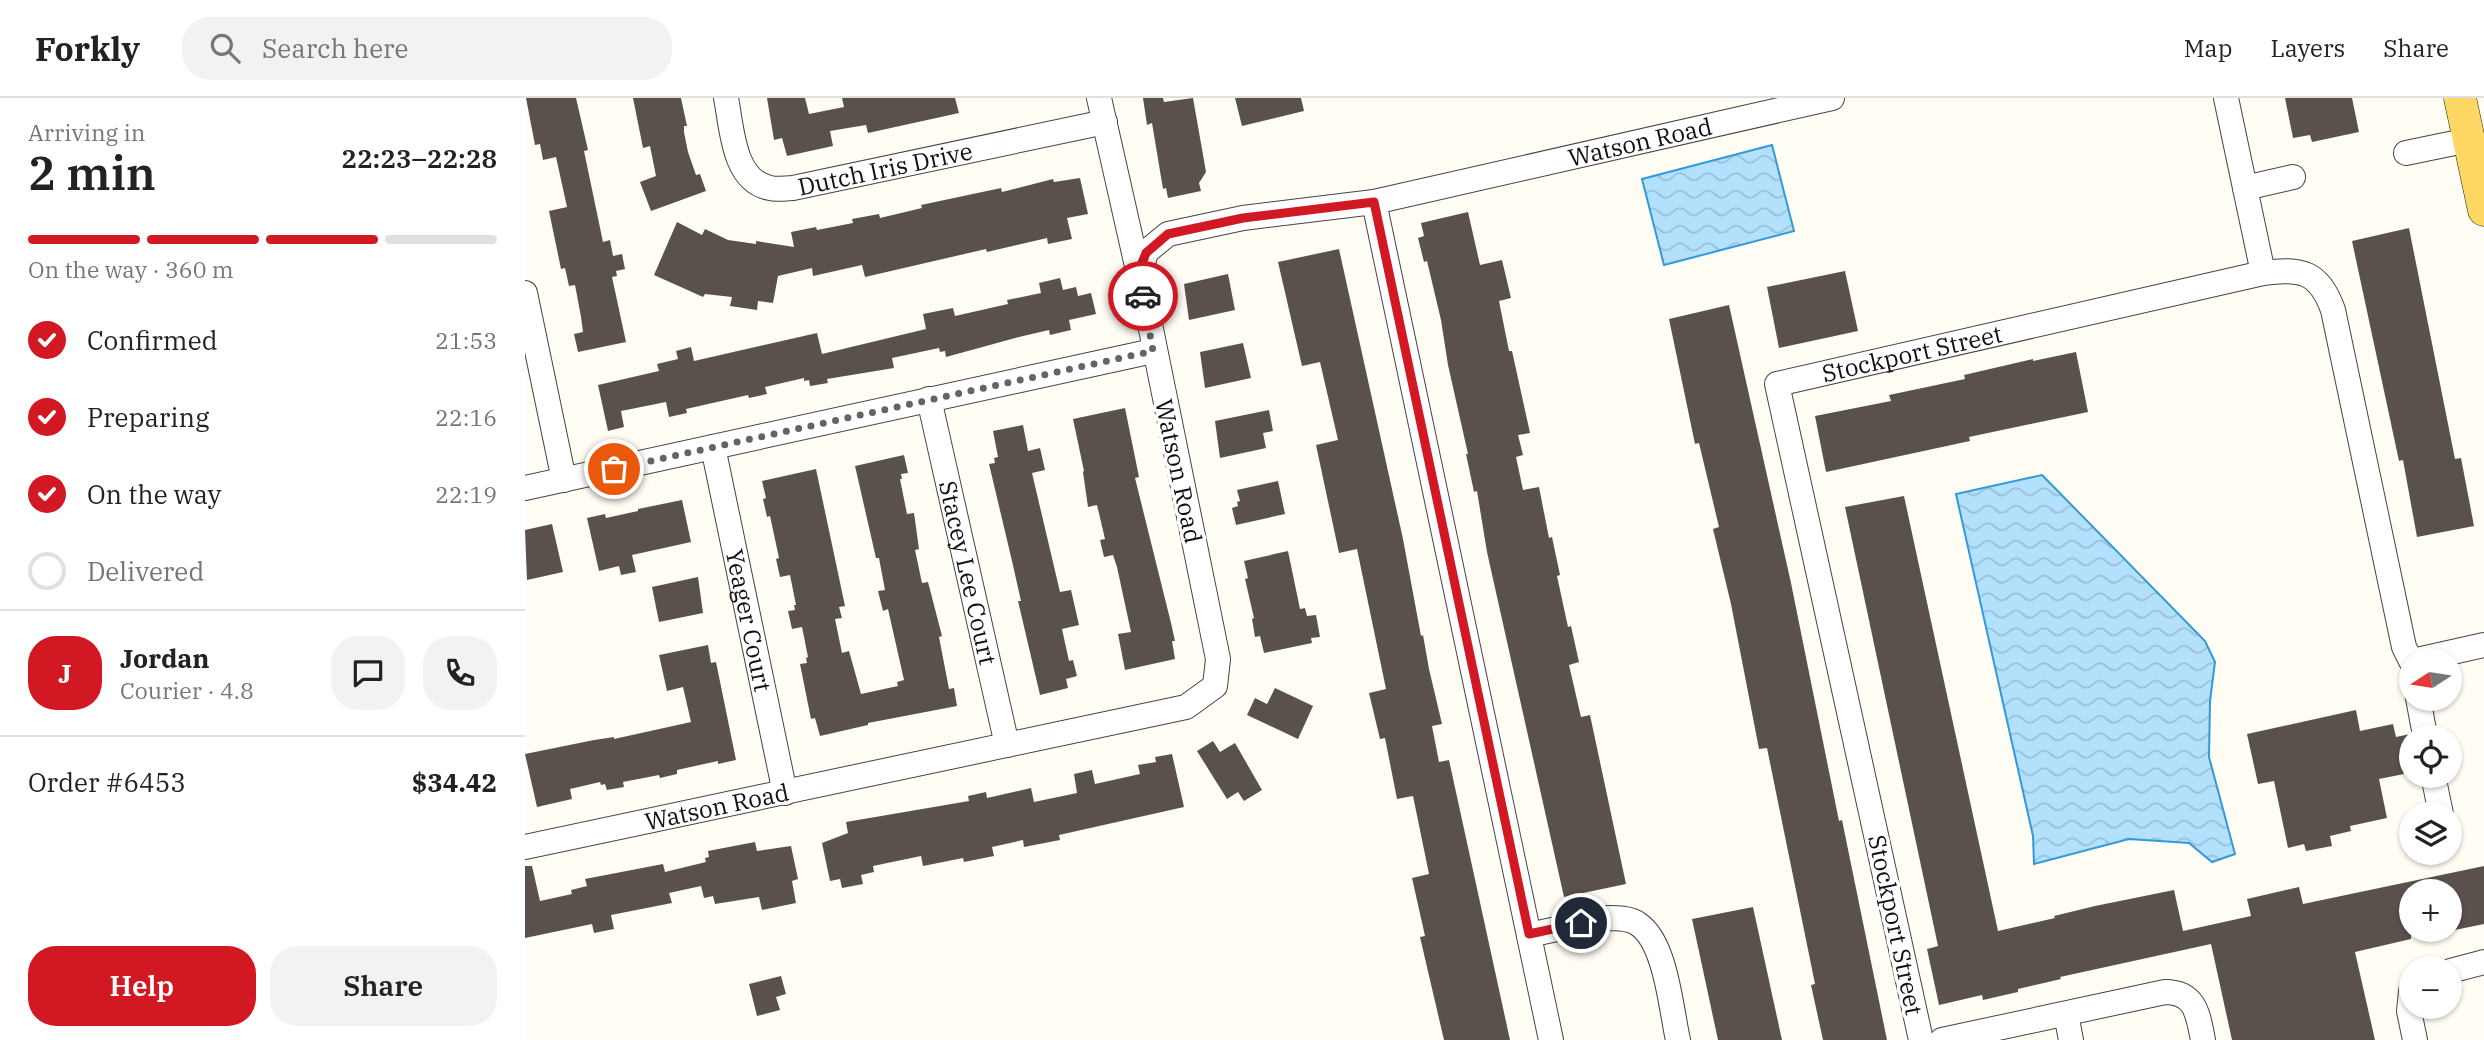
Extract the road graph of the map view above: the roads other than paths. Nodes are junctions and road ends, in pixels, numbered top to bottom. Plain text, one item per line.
1 (726, 98) edge
2 (1832, 98) edge
3 (2226, 98) edge
4 (2460, 98) edge
5 (1102, 110) edge
6 (2469, 140) junction
7 (2406, 153) dead end
8 (2293, 177) dead end
9 (2245, 188) junction
10 (1374, 202) junction
11 (2484, 210) edge
12 (2263, 273) junction
13 (1140, 275) junction
14 (525, 293) edge
15 (1153, 351) junction
16 (929, 399) junction
17 (713, 447) junction
18 (564, 480) junction
19 (525, 488) edge
20 (2484, 645) edge
21 (2405, 648) edge
22 (2462, 650) edge
23 (1007, 746) junction
24 (785, 793) junction
25 (525, 847) edge
26 (1529, 934) junction
27 (2484, 962) edge
28 (2462, 968) edge
29 (2066, 1014) junction
30 (2411, 1019) edge
31 (1551, 1040) edge
32 (1678, 1040) edge
33 (1921, 1040) edge
34 (1942, 1040) edge
35 (2071, 1040) edge
36 (2203, 1040) edge
37 (2415, 1040) edge

1 - 5 street, Dutch Iris Drive
2 - 10 street, Watson Road
3 - 9 street
4 - 6 main road
5 - 13 street
6 - 7 street
6 - 11 main road
8 - 9 street
9 - 12 street
10 - 13 street, Watson Road
10 - 26 street
12 - 21 street, Stockport Street
12 - 33 street, Stockport Street
13 - 15 street, Watson Road
14 - 18 street
15 - 16 street
15 - 23 street, Watson Road
16 - 17 street
16 - 23 street, Stacey Lee Court
17 - 18 street
17 - 24 street, Yeager Court
18 - 19 street
20 - 22 street, Stockport Street
23 - 24 street, Watson Road
24 - 25 street, Watson Road
26 - 31 street
26 - 32 street
27 - 28 street
29 - 34 street
29 - 35 street
29 - 36 street
30 - 37 street

